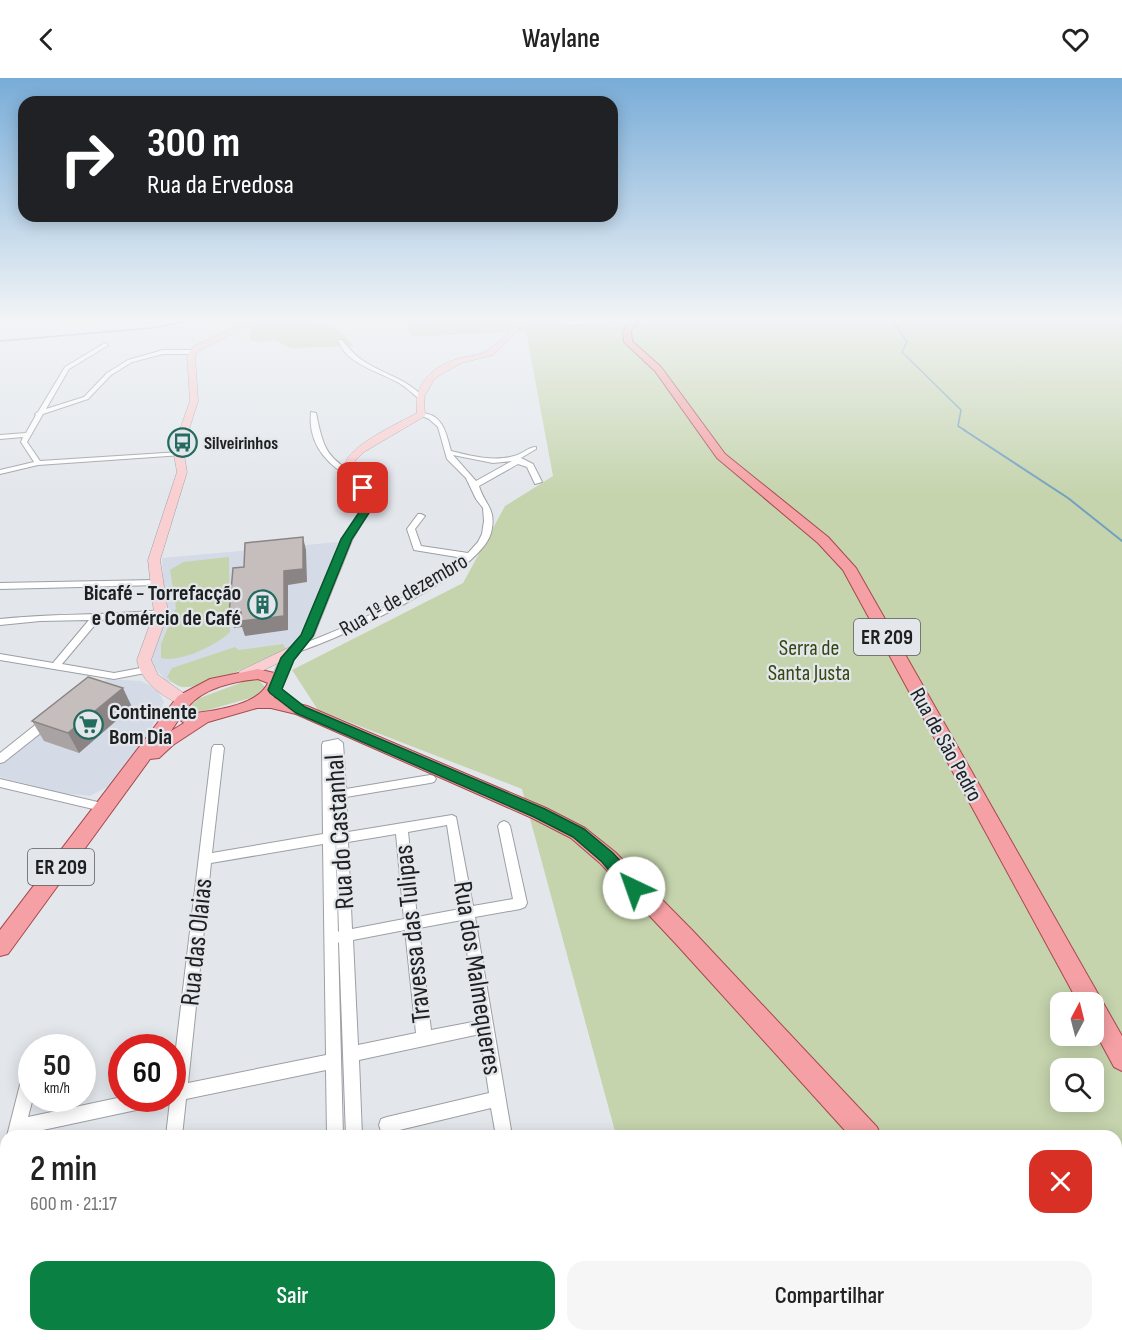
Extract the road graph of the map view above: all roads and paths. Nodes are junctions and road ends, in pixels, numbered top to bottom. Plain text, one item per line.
1 (61, 377) edge
2 (106, 377) edge
3 (192, 377) edge
4 (388, 377) edge
5 (431, 377) edge
6 (664, 377) edge
7 (420, 398) junction
8 (313, 413) dead end
9 (38, 414) junction
10 (422, 414) junction
11 (27, 435) junction
12 (0, 437) edge
13 (534, 448) dead end
14 (448, 452) junction
15 (180, 454) junction
16 (519, 459) junction
17 (495, 460) junction
18 (38, 463) junction
19 (503, 469) junction
20 (0, 472) edge
21 (359, 480) junction
22 (538, 482) dead end
23 (473, 486) junction
24 (421, 516) dead end
25 (469, 556) junction
26 (156, 583) junction
27 (0, 586) edge
28 (161, 613) junction
29 (95, 619) junction
30 (0, 622) edge
31 (294, 650) junction
32 (0, 657) edge
33 (57, 664) junction
34 (146, 670) junction
35 (245, 674) junction
36 (275, 686) junction
37 (209, 687) junction
38 (174, 696) junction
39 (256, 703) junction
40 (301, 710) junction
41 (53, 717) edge
42 (203, 719) junction
43 (218, 748) dead end
44 (0, 759) edge
45 (430, 780) dead end
46 (0, 783) edge
47 (122, 786) junction
48 (340, 794) junction
49 (106, 808) junction
50 (504, 826) dead end
51 (401, 828) junction
52 (336, 838) junction
53 (205, 859) junction
54 (467, 913) junction
55 (411, 924) junction
56 (347, 936) junction
57 (331, 939) junction
58 (0, 947) edge
59 (1084, 992) edge
60 (486, 1026) junction
61 (1104, 1026) edge
62 (183, 1034) edge
63 (424, 1039) junction
64 (351, 1054) junction
65 (1122, 1059) edge
66 (333, 1061) junction
67 (186, 1092) edge
68 (498, 1099) junction
69 (108, 1109) edge
70 (21, 1112) edge
71 (175, 1112) edge
72 (387, 1125) dead end
73 (16, 1130) edge
74 (20, 1130) edge
75 (174, 1130) edge
76 (335, 1130) edge
77 (354, 1130) edge
78 (503, 1130) edge
79 (862, 1130) edge

1 - 9 street
2 - 9 street
3 - 15 street
4 - 7 street
5 - 7 street
6 - 59 main road, Rua de São Pedro / ER 209
7 - 10 street
8 - 21 street
9 - 11 street
10 - 14 street, Rua 1º de dezembro
10 - 21 street
11 - 12 street
11 - 18 street
13 - 16 street
14 - 17 street
14 - 23 street, Rua 1º de dezembro
15 - 18 street
15 - 26 street
16 - 17 street
16 - 19 street
16 - 22 street
17 - 19 street
18 - 20 street
19 - 23 street
21 - 31 street
23 - 25 street, Rua 1º de dezembro
24 - 25 street
25 - 31 street, Rua 1º de dezembro
26 - 27 street
26 - 28 street
28 - 29 street
28 - 34 street
29 - 30 street
29 - 33 street
31 - 35 street
31 - 36 street
32 - 33 street
33 - 34 street
34 - 38 street
35 - 36 main road, ER 209
35 - 37 main road, ER 209
36 - 39 main road, ER 209
36 - 40 main road, ER 209
37 - 38 main road, ER 209
37 - 38 street
38 - 42 main road
38 - 47 main road, ER 209
39 - 40 main road, ER 209
39 - 42 main road, ER 209
40 - 79 main road, ER 209
41 - 44 street
42 - 47 main road, ER 209
43 - 53 street, Rua das Olaias
45 - 48 street
46 - 49 street
47 - 49 main road, ER 209
48 - 52 street, Rua do Castanhal
48 - 52 street, Rua do Castanhal
49 - 58 main road, ER 209
50 - 54 street
51 - 52 street
51 - 54 street, Rua dos Malmequeres
51 - 55 street, Travessa das Tulipas
52 - 53 street
52 - 56 street, Rua do Castanhal
52 - 57 street, Rua do Castanhal
53 - 62 street, Rua das Olaias
54 - 55 street
54 - 60 street, Rua dos Malmequeres
55 - 56 street
55 - 63 street, Travessa das Tulipas
56 - 57 street
56 - 64 street, Rua do Castanhal
57 - 66 street, Rua do Castanhal
60 - 63 street
60 - 68 street, Rua dos Malmequeres
61 - 65 main road
63 - 64 street
64 - 77 street, Rua do Castanhal
66 - 67 street
66 - 76 street, Rua do Castanhal
68 - 72 street
68 - 78 street, Rua dos Malmequeres
69 - 74 street
70 - 73 street
71 - 75 street, Rua das Olaias

